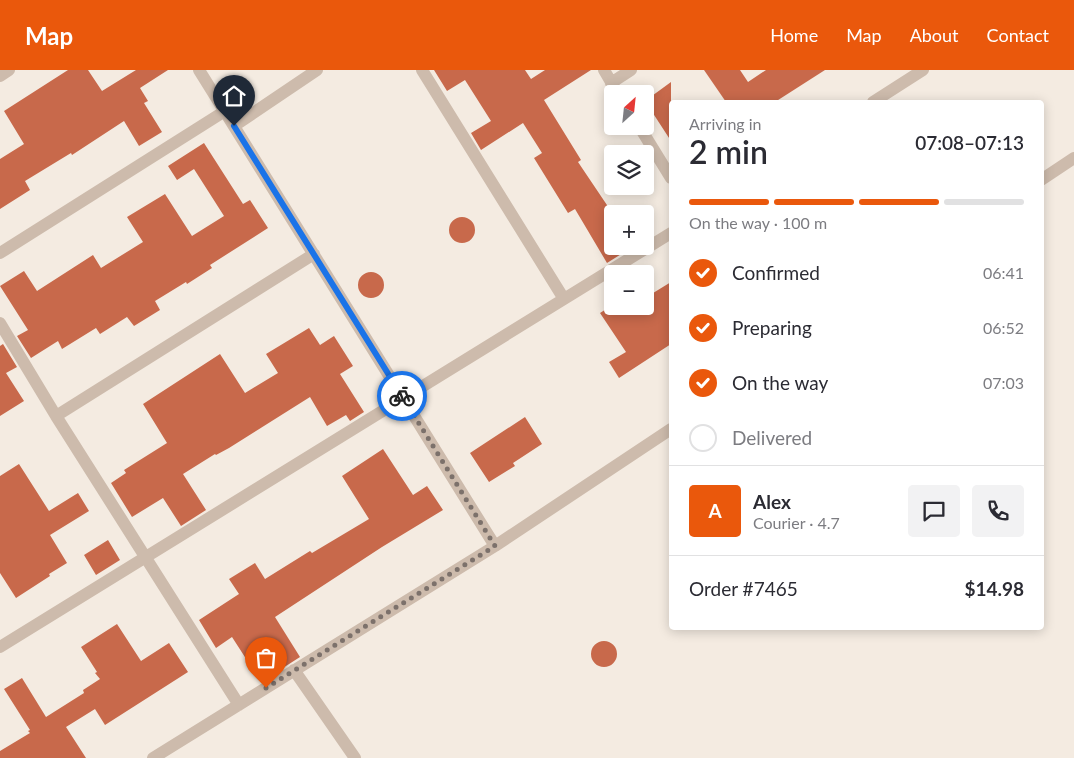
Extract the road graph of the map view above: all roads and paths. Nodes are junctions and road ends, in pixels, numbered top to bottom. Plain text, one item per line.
1 (9, 70) edge
2 (198, 70) edge
3 (316, 70) edge
4 (422, 70) edge
5 (604, 70) edge
6 (631, 70) edge
7 (923, 70) edge
8 (0, 76) edge
9 (613, 85) edge
10 (618, 85) edge
11 (876, 100) edge
12 (224, 111) junction
13 (234, 126) junction
14 (645, 135) edge
15 (1074, 158) edge
16 (669, 175) edge
17 (1044, 178) edge
18 (669, 234) edge
19 (0, 253) edge
20 (314, 254) junction
21 (564, 299) junction
22 (0, 323) edge
23 (403, 398) junction
24 (56, 416) junction
25 (669, 430) edge
26 (495, 546) junction
27 (146, 558) junction
28 (1, 643) edge
29 (294, 670) junction
30 (239, 705) junction
31 (153, 758) edge
32 (355, 758) edge

1 - 8 street
2 - 12 street
3 - 13 street
4 - 21 street
5 - 9 street
6 - 10 street
7 - 11 street
12 - 13 street
12 - 19 street
13 - 20 street
14 - 16 street
15 - 17 street
18 - 21 street
20 - 23 street
20 - 24 street
21 - 23 street
22 - 24 street
23 - 26 street
23 - 27 street
24 - 27 street
25 - 26 street
26 - 29 street
27 - 28 street
27 - 30 street
29 - 30 street
29 - 32 street
30 - 31 street

